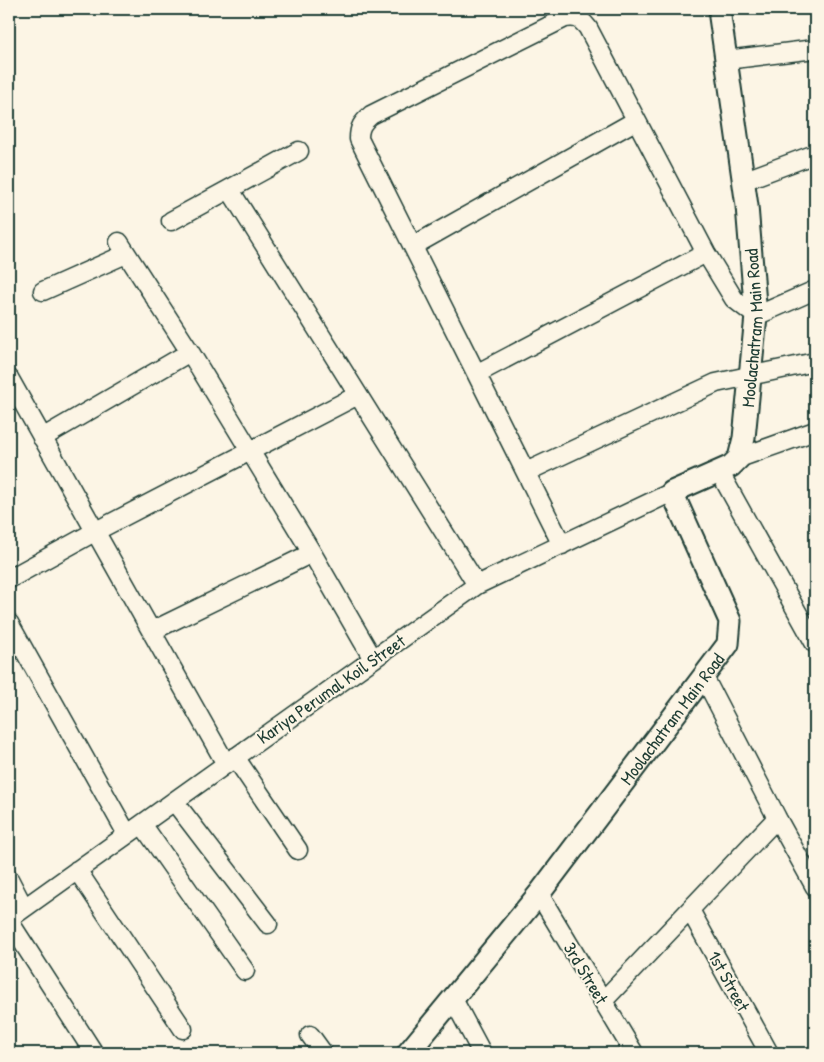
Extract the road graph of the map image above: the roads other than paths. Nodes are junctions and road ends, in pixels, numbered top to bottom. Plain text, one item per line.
1 (722, 9) edge
2 (815, 49) edge
3 (726, 60) junction
4 (635, 121) junction
5 (299, 151) dead end
6 (815, 154) edge
7 (743, 182) junction
8 (230, 190) junction
9 (171, 221) dead end
10 (413, 246) junction
11 (706, 253) junction
12 (815, 290) edge
13 (43, 291) dead end
14 (756, 316) junction
15 (190, 352) junction
16 (815, 362) edge
17 (478, 373) junction
18 (750, 376) junction
19 (9, 378) edge
20 (358, 395) junction
21 (815, 431) edge
22 (42, 438) junction
23 (251, 451) junction
24 (739, 458) junction
25 (719, 471) junction
26 (526, 472) junction
27 (672, 492) junction
28 (96, 531) junction
29 (562, 545) junction
30 (312, 553) junction
31 (9, 579) edge
32 (477, 585) junction
33 (9, 623) edge
34 (152, 631) junction
35 (815, 644) edge
36 (373, 659) junction
37 (704, 677) junction
38 (231, 760) junction
39 (174, 801) junction
40 (777, 818) junction
41 (142, 824) junction
42 (127, 834) junction
43 (298, 850) dead end
44 (78, 870) junction
45 (9, 879) edge
46 (815, 887) edge
47 (539, 894) junction
48 (24, 908) junction
49 (690, 910) junction
50 (9, 920) edge
51 (268, 924) dead end
52 (245, 972) dead end
53 (452, 999) junction
54 (603, 1001) junction
55 (183, 1029) dead end
56 (310, 1035) dead end
57 (94, 1053) edge
58 (323, 1053) edge
59 (408, 1053) edge
60 (482, 1053) edge
61 (634, 1053) edge
62 (769, 1053) edge

1 - 3 street, Moolachatram Main Road
2 - 3 street
3 - 7 street, Moolachatram Main Road
4 - 10 street
4 - 10 street
4 - 11 street
5 - 8 street
6 - 7 street
7 - 14 street, Moolachatram Main Road
8 - 9 street
8 - 20 street
10 - 17 street
11 - 14 street
11 - 17 street
12 - 14 street
13 - 15 street
14 - 18 street, Moolachatram Main Road
15 - 22 street
15 - 23 street
16 - 18 street
17 - 26 street
18 - 24 street, Moolachatram Main Road
18 - 26 street
19 - 22 street
20 - 23 street
20 - 32 street
21 - 24 street
22 - 28 street
23 - 28 street
23 - 30 street
24 - 25 street
25 - 27 street
25 - 35 street
26 - 29 street
27 - 29 street, Kariya Perumal Koil Street
27 - 37 street, Moolachatram Main Road
28 - 31 street
28 - 34 street
29 - 32 street, Kariya Perumal Koil Street
30 - 34 street
30 - 36 street
32 - 36 street, Kariya Perumal Koil Street
33 - 42 street
34 - 38 street
36 - 38 street, Kariya Perumal Koil Street
37 - 40 street
37 - 47 street, Moolachatram Main Road
38 - 39 street, Kariya Perumal Koil Street
38 - 43 street
39 - 41 street, Kariya Perumal Koil Street
39 - 51 street
40 - 46 street
40 - 49 street
41 - 42 street, Kariya Perumal Koil Street
41 - 52 street
42 - 44 street, Kariya Perumal Koil Street
44 - 48 street, Kariya Perumal Koil Street
44 - 55 street
45 - 48 street
47 - 53 street, Moolachatram Main Road
47 - 54 street, 3rd Street
48 - 50 street, Kariya Perumal Koil Street
49 - 54 street
49 - 62 street, 1st Street
50 - 57 street
53 - 59 street, Moolachatram Main Road
53 - 60 street
54 - 61 street, 3rd Street
56 - 58 street

